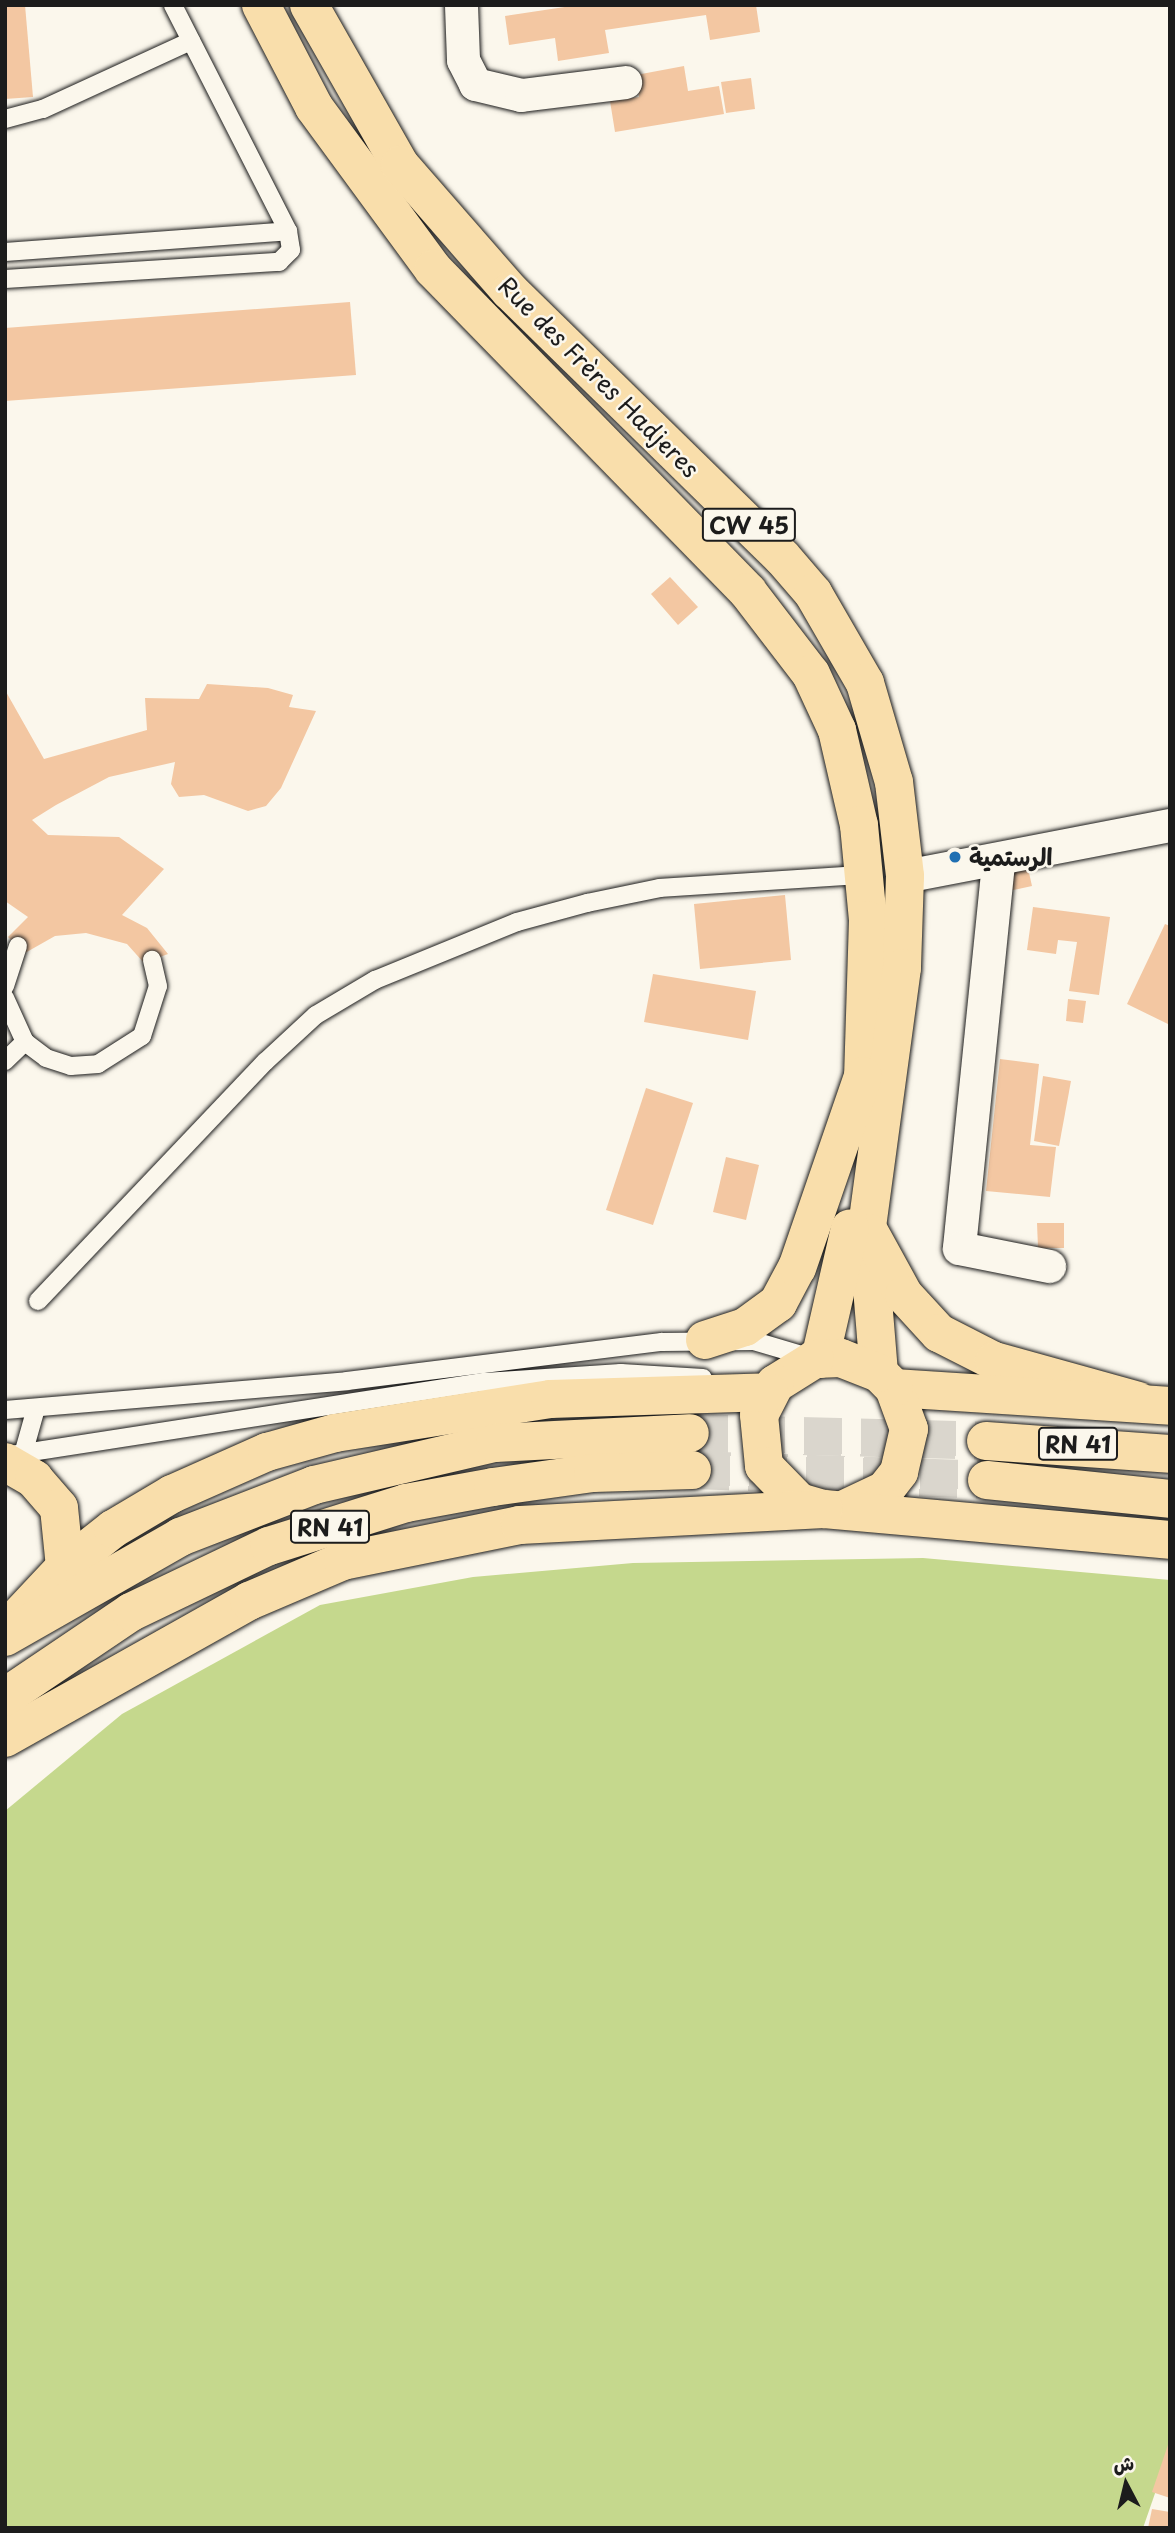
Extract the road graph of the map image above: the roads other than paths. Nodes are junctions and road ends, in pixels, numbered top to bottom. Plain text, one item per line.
1 (173, 5) edge
2 (261, 5) edge
3 (309, 5) edge
4 (461, 5) edge
5 (191, 41) junction
6 (625, 82) dead end
7 (5, 119) edge
8 (288, 231) junction
9 (5, 252) edge
10 (5, 279) edge
11 (1170, 825) edge
12 (998, 863) junction
13 (863, 875) junction
14 (905, 876) junction
15 (18, 946) dead end
16 (152, 960) dead end
17 (5, 986) edge
18 (5, 998) edge
19 (25, 1042) junction
20 (5, 1061) edge
21 (863, 1076) junction
22 (867, 1227) junction
23 (1049, 1266) dead end
24 (38, 1301) dead end
25 (705, 1340) junction
26 (817, 1359) junction
27 (886, 1380) junction
28 (772, 1388) junction
29 (1154, 1404) edge
30 (36, 1408) junction
31 (5, 1410) edge
32 (690, 1433) tunnel mouth
33 (986, 1441) tunnel mouth
34 (1170, 1454) edge
35 (13, 1460) edge
36 (692, 1470) tunnel mouth
37 (987, 1480) tunnel mouth
38 (1170, 1499) edge
39 (834, 1509) junction
40 (1170, 1540) edge
41 (65, 1567) junction
42 (5, 1631) edge
43 (5, 1637) edge
44 (5, 1697) edge
45 (5, 1738) edge

1 - 5 lane
2 - 13 main road
3 - 14 main road, Rue des Frères Hadjeres / CW 45
4 - 6 street
5 - 7 lane
5 - 8 lane
8 - 9 lane
8 - 10 lane
11 - 12 street
12 - 14 street
12 - 23 street
13 - 21 main road
13 - 24 lane
14 - 22 main road, Rue des Frères Hadjeres / CW 45
15 - 17 lane
16 - 19 lane
18 - 19 lane
19 - 20 lane
21 - 25 main road
21 - 26 main road
22 - 27 main road, Rue des Frères Hadjeres
22 - 29 main road
25 - 26 lane
25 - 30 lane
26 - 27 main road
26 - 28 main road
27 - 29 main road
27 - 39 main road
28 - 35 lane
28 - 39 main road
28 - 41 main road
30 - 31 lane
30 - 35 lane
32 - 43 main road, RN 41
33 - 34 main road, RN 41
35 - 41 main road
36 - 44 main road, RN 41
37 - 38 main road, RN 41
39 - 40 main road
39 - 45 main road
41 - 42 main road

